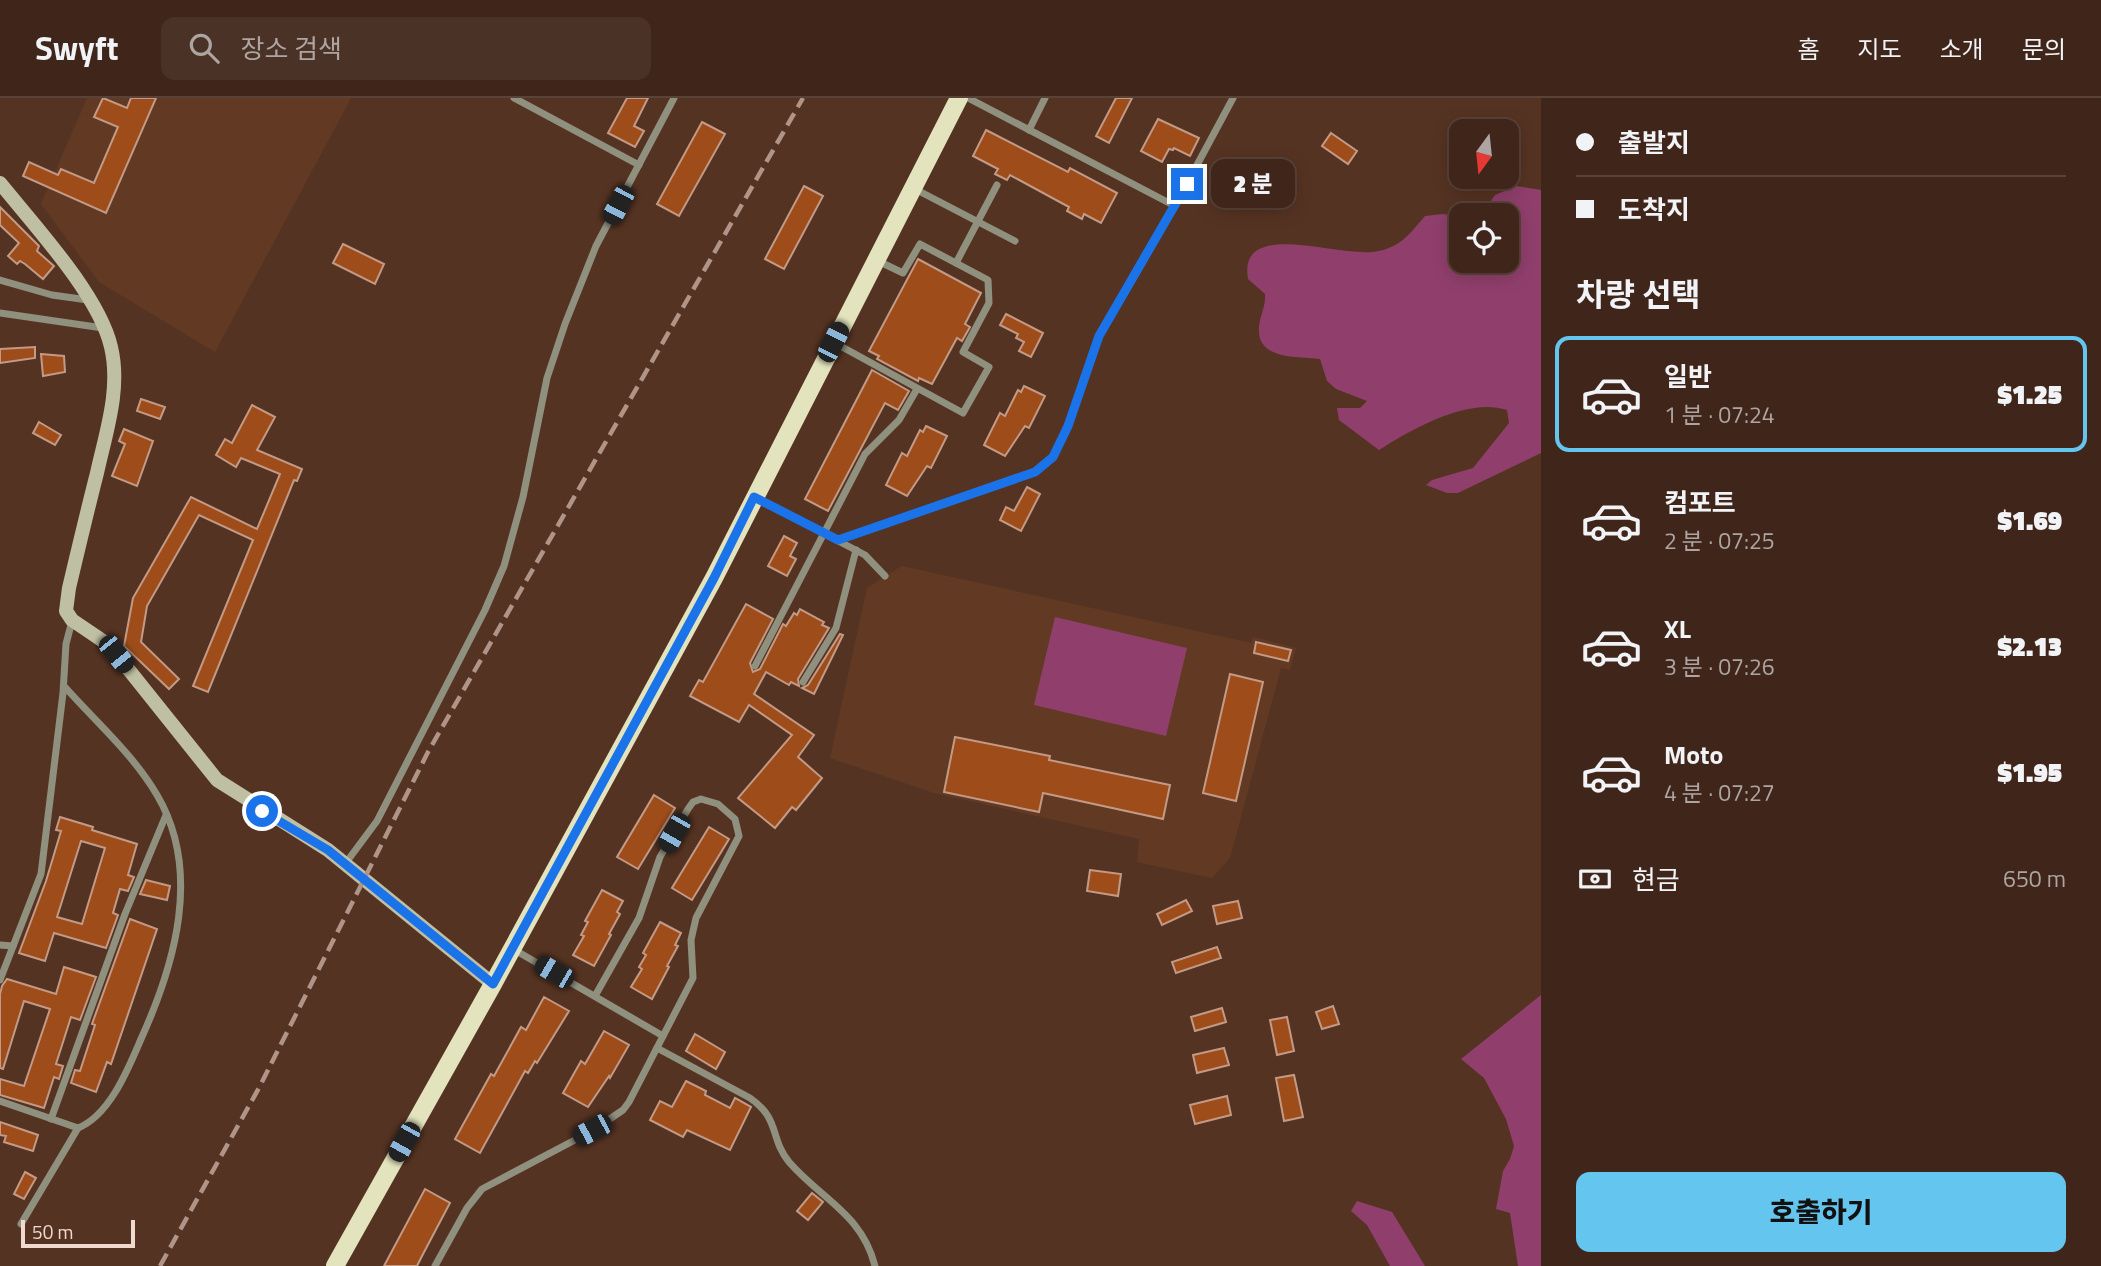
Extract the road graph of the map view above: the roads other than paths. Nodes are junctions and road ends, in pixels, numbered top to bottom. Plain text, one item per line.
1 (514, 98) edge
2 (674, 98) edge
3 (959, 98) edge
4 (968, 98) edge
5 (1045, 98) edge
6 (1233, 98) edge
7 (1029, 130) junction
8 (639, 165) junction
9 (0, 183) edge
10 (997, 184) dead end
11 (913, 187) junction
12 (1175, 206) junction
13 (978, 222) junction
14 (1015, 241) dead end
15 (875, 260) junction
16 (957, 263) junction
17 (0, 280) edge
18 (90, 300) junction
19 (0, 313) edge
20 (103, 328) junction
21 (833, 342) junction
22 (917, 389) junction
23 (754, 497) junction
24 (823, 532) junction
25 (838, 540) junction
26 (856, 550) junction
27 (885, 576) dead end
28 (72, 620) junction
29 (755, 666) dead end
30 (803, 682) dead end
31 (64, 686) junction
32 (166, 815) junction
33 (345, 864) junction
34 (0, 945) edge
35 (13, 946) junction
36 (512, 948) junction
37 (0, 980) edge
38 (493, 984) junction
39 (595, 996) junction
40 (663, 1036) junction
41 (657, 1048) junction
42 (0, 1101) edge
43 (51, 1118) junction
44 (78, 1128) junction
45 (21, 1224) dead end
46 (335, 1266) edge
47 (435, 1266) edge
48 (875, 1266) edge

1 - 8 street
2 - 8 street
3 - 11 main road
4 - 7 street
5 - 7 street
6 - 12 street
7 - 12 street
8 - 33 street
9 - 18 main road
10 - 13 street
11 - 13 street
11 - 15 main road
12 - 25 street
13 - 14 street
13 - 16 street
15 - 16 street
15 - 21 main road
16 - 22 street
17 - 18 street
18 - 20 main road
19 - 20 street
20 - 28 main road
21 - 22 street
21 - 23 main road
22 - 24 street
23 - 24 street
23 - 36 main road
24 - 25 street
24 - 29 street
25 - 26 street
26 - 27 street
26 - 30 street
28 - 31 street
28 - 33 main road
31 - 32 street
31 - 35 street
32 - 43 street
32 - 44 street
33 - 38 main road
34 - 35 street
35 - 37 street
36 - 38 main road
36 - 39 street
38 - 46 main road
39 - 40 street
39 - 40 street
40 - 41 street
41 - 47 street
41 - 48 street
42 - 43 street
43 - 44 street
44 - 45 street

